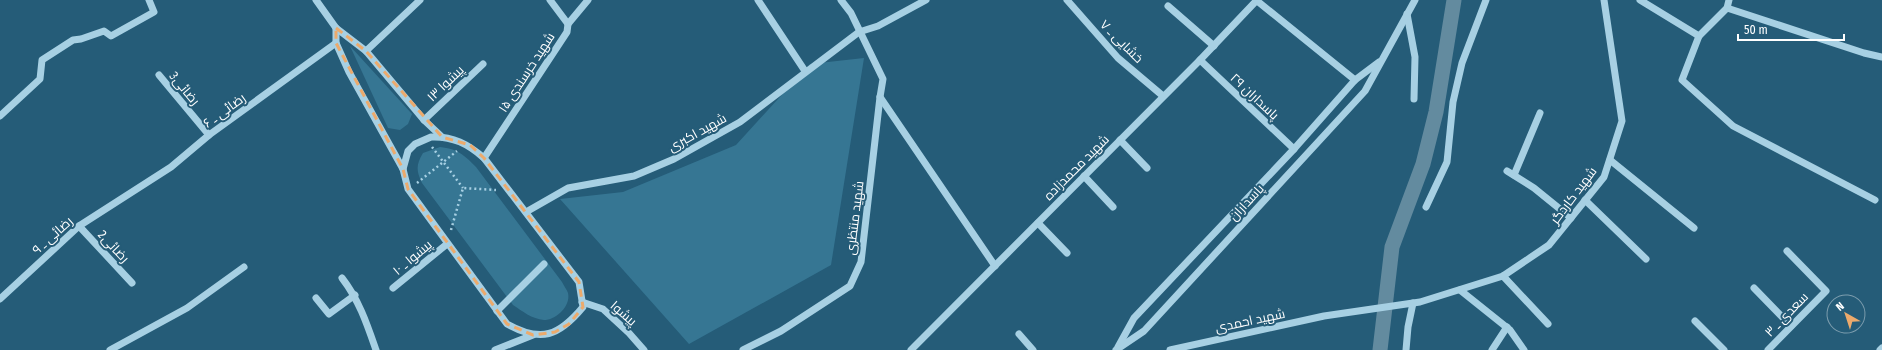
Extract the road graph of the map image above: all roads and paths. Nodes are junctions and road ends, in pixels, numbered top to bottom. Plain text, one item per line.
1 (149, 0) edge
2 (316, 0) edge
3 (420, 0) edge
4 (550, 0) edge
5 (588, 0) edge
6 (758, 0) edge
7 (841, 0) edge
8 (926, 0) edge
9 (1067, 0) edge
10 (1256, 0) edge
11 (1414, 0) edge
12 (1486, 0) edge
13 (1604, 0) edge
14 (1640, 0) edge
15 (1729, 0) edge
16 (1168, 6) dead end
17 (1727, 8) junction
18 (1407, 14) junction
19 (568, 24) junction
20 (336, 28) junction
21 (859, 32) junction
22 (1699, 36) junction
23 (336, 43) junction
24 (1214, 46) junction
25 (366, 51) junction
26 (1882, 57) edge
27 (1200, 60) junction
28 (1380, 61) junction
29 (482, 64) dead end
30 (805, 71) junction
31 (159, 76) dead end
32 (1355, 80) junction
33 (1163, 96) junction
34 (880, 97) junction
35 (1414, 99) dead end
36 (1540, 113) dead end
37 (0, 116) edge
38 (424, 120) junction
39 (209, 135) junction
40 (442, 137) junction
41 (426, 139) junction
42 (1120, 140) junction
43 (466, 144) junction
44 (1294, 148) junction
45 (484, 158) junction
46 (1610, 160) junction
47 (444, 161) junction
48 (1147, 168) dead end
49 (403, 169) junction
50 (1507, 171) dead end
51 (1514, 175) junction
52 (1084, 176) junction
53 (463, 188) junction
54 (408, 189) junction
55 (509, 190) junction
56 (126, 196) joint
57 (1585, 200) junction
58 (1875, 200) dead end
59 (1113, 207) dead end
60 (1426, 207) dead end
61 (526, 212) junction
62 (1571, 218) junction
63 (1038, 223) junction
64 (79, 226) junction
65 (1694, 228) dead end
66 (447, 244) junction
67 (1787, 251) dead end
68 (1067, 253) dead end
69 (1646, 259) dead end
70 (544, 264) dead end
71 (995, 266) junction
72 (244, 267) dead end
73 (1502, 276) junction
74 (342, 278) dead end
75 (132, 283) dead end
76 (393, 288) dead end
77 (1754, 288) dead end
78 (1460, 290) junction
79 (355, 295) junction
80 (316, 298) dead end
81 (0, 299) edge
82 (582, 302) junction
83 (1413, 303) junction
84 (1403, 305) joint
85 (497, 311) junction
86 (1695, 321) dead end
87 (1548, 324) dead end
88 (1791, 326) junction
89 (1507, 328) junction
90 (1019, 334) dead end
91 (533, 335) junction
92 (1882, 348) edge
93 (110, 350) edge
94 (376, 350) edge
95 (495, 350) edge
96 (644, 350) edge
97 (743, 350) edge
98 (911, 350) edge
99 (1033, 350) edge
100 (1117, 350) edge
101 (1170, 350) edge
102 (1406, 350) edge
103 (1492, 350) edge
104 (1524, 350) edge
105 (1724, 350) edge
106 (1768, 350) edge
107 (1880, 350) edge

1 - 37 street
2 - 20 street
3 - 25 street
4 - 19 street
5 - 19 street, شهید خرسندی ۱۵
6 - 30 street
7 - 21 street, شهید منتظری
8 - 21 street
9 - 33 street, خشایی ـ ۷
10 - 24 street, شهید محمدزاده
10 - 32 street
11 - 18 street, پاسداران
12 - 60 street
13 - 46 street, شهید کاردگر
14 - 22 street
15 - 17 street
16 - 24 street
17 - 22 street
17 - 26 street
18 - 28 street, پاسداران
18 - 35 street
19 - 45 street, شهید خرسندی ۱۵
20 - 23 street
20 - 25 street
21 - 30 street, شهید اکبری
21 - 34 street, شهید منتظری
22 - 58 street
23 - 39 street, رضائی ـ ۶
23 - 49 street
24 - 27 street, شهید محمدزاده
25 - 38 street
27 - 33 street, شهید محمدزاده
27 - 44 street, پاسداران ۲۹
28 - 32 street, پاسداران
28 - 100 street, پاسداران
29 - 38 street, پیشوا ۱۳
30 - 61 street, شهید اکبری
31 - 39 street, رضائی3
32 - 44 street, پاسداران
33 - 42 street, شهید محمدزاده
34 - 71 street
34 - 97 street, شهید منتظری
36 - 51 street
38 - 40 street
39 - 56 street, رضائی ـ ۶
40 - 41 street
40 - 43 street
41 - 47 path
41 - 49 street
42 - 48 street
42 - 52 street, شهید محمدزاده
43 - 45 street
43 - 47 path
44 - 100 street, پاسداران
45 - 55 street
46 - 57 street, شهید کاردگر
46 - 65 street
47 - 53 path
47 - 54 path
49 - 54 street
50 - 51 street
51 - 62 street
52 - 59 street
52 - 63 street, شهید محمدزاده
53 - 55 path
53 - 66 path
54 - 66 street
55 - 61 street
56 - 64 street, رضائی ـ ۹
57 - 62 street, شهید کاردگر
57 - 69 street
61 - 82 street
62 - 73 street, شهید کاردگر
63 - 68 street
63 - 71 street, شهید محمدزاده
64 - 75 street, رضائی2
64 - 81 street, رضائی ـ ۹
66 - 76 street, پیشوا ـ ۱۰
66 - 85 street
67 - 88 street, سعدی ـ ۳
70 - 85 street
71 - 98 street, شهید محمدزاده
72 - 93 street
73 - 78 street, شهید کاردگر
73 - 87 street
74 - 79 street
77 - 88 street
78 - 83 street, شهید کاردگر
78 - 89 street
79 - 80 street
79 - 94 street
82 - 91 street
82 - 96 street, پیشوا
83 - 84 street, شهید کاردگر
83 - 102 street
84 - 101 street, شهید احمدی
85 - 91 street
86 - 105 street
88 - 106 street, سعدی ـ ۳
89 - 103 street
89 - 104 street
90 - 99 street
91 - 95 street
92 - 107 street

